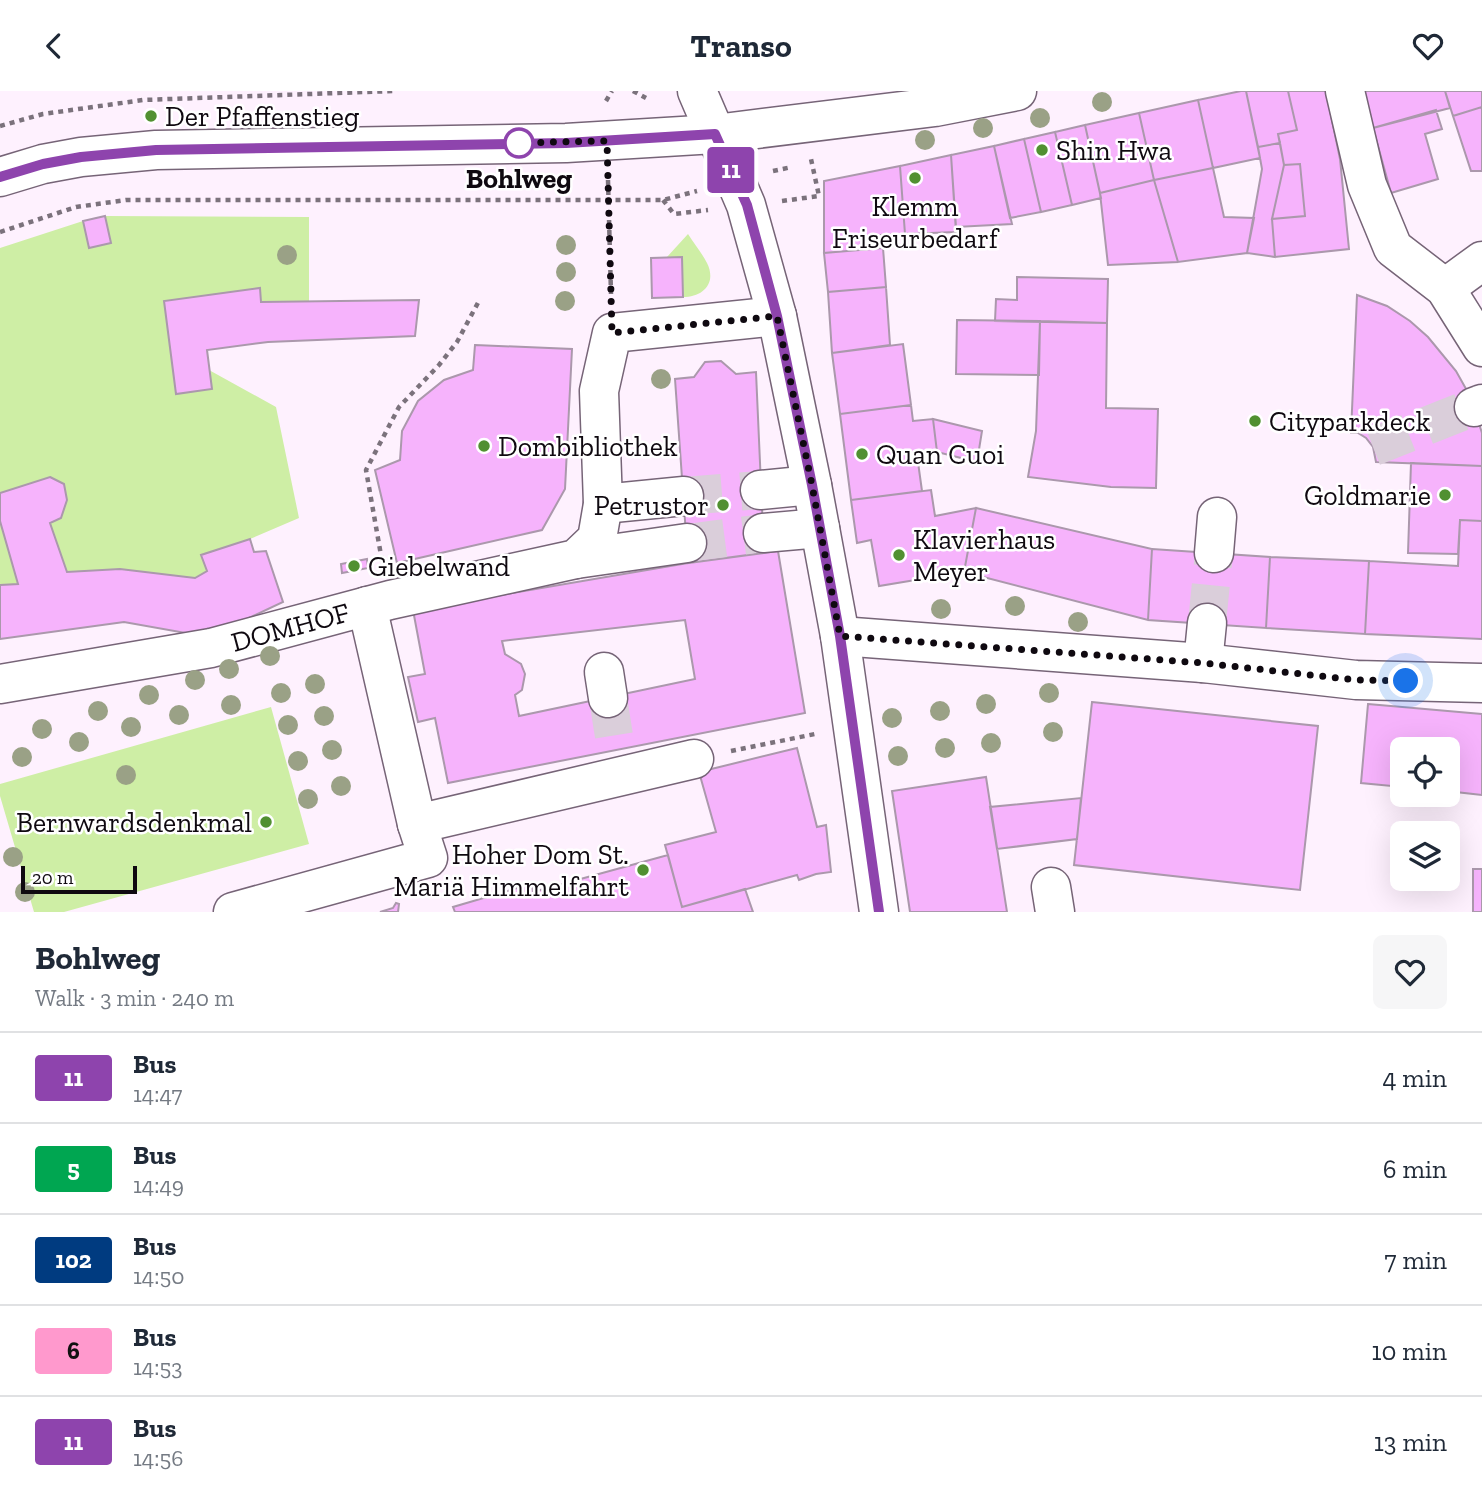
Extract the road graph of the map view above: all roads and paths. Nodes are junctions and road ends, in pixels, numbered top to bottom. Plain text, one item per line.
1 (189, 91) edge
2 (393, 91) edge
3 (697, 91) edge
4 (1017, 91) edge
5 (1345, 91) edge
6 (189, 98) junction
7 (0, 126) edge
8 (715, 134) junction
9 (607, 141) junction
10 (0, 177) edge
11 (663, 200) dead end
12 (608, 201) junction
13 (0, 232) edge
14 (1482, 261) edge
15 (1446, 288) junction
16 (480, 299) dead end
17 (777, 316) junction
18 (612, 333) junction
19 (1482, 347) edge
20 (812, 485) junction
21 (760, 490) tunnel mouth
22 (684, 496) tunnel mouth
23 (603, 504) junction
24 (820, 528) junction
25 (763, 533) tunnel mouth
26 (687, 543) tunnel mouth
27 (576, 559) junction
28 (378, 603) junction
29 (1207, 624) tunnel mouth
30 (840, 636) junction
31 (1203, 663) junction
32 (1482, 683) edge
33 (0, 684) edge
34 (824, 732) dead end
35 (709, 756) joint
36 (417, 824) junction
37 (233, 912) edge
38 (879, 912) edge

1 - 6 path
2 - 6 path
3 - 8 street
4 - 8 street
5 - 15 street
6 - 7 path
8 - 9 street
8 - 17 street
9 - 10 street
9 - 12 path
11 - 12 path
12 - 13 path
12 - 18 path
14 - 15 street
15 - 19 street
16 - 28 path
17 - 18 street
17 - 20 street
18 - 23 street
20 - 21 street
20 - 24 street
22 - 23 street
23 - 27 street
24 - 25 street
24 - 30 street
26 - 27 street, DOMHOF
27 - 28 street, DOMHOF
28 - 33 street, DOMHOF
28 - 36 street
29 - 31 street
30 - 31 street
30 - 38 street
31 - 32 street
34 - 35 path
35 - 36 street
36 - 37 street

